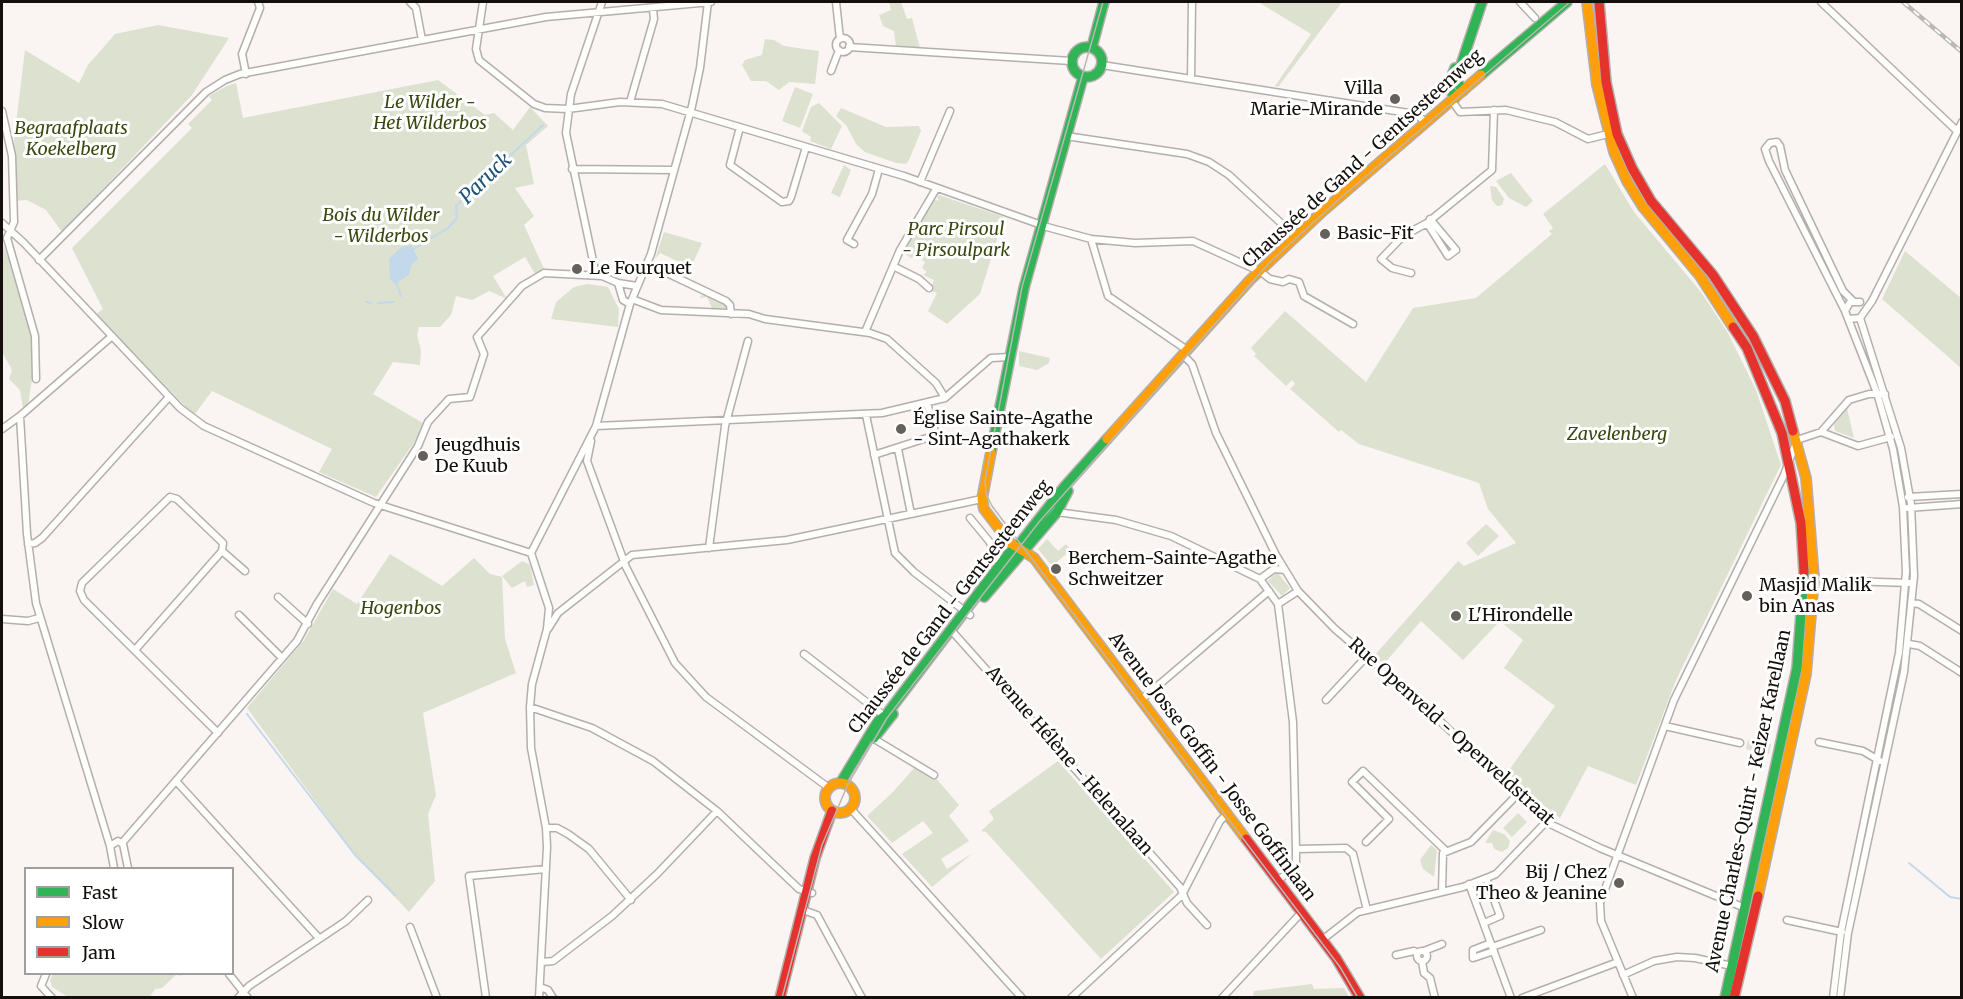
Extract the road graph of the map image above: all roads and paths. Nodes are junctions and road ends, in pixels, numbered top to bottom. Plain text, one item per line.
1 (258, 2) edge
2 (410, 2) edge
3 (483, 2) edge
4 (602, 2) edge
5 (709, 2) edge
6 (836, 2) edge
7 (1104, 2) edge
8 (1192, 2) edge
9 (1482, 2) edge
10 (1520, 2) edge
11 (1568, 2) edge
12 (1587, 2) edge
13 (1599, 2) edge
14 (1821, 2) edge
15 (653, 9) junction
16 (598, 14) junction
17 (1535, 18) dead end
18 (478, 30) junction
19 (840, 39) junction
20 (422, 40) junction
21 (849, 47) junction
22 (1092, 47) junction
23 (1466, 49) junction
24 (839, 50) junction
25 (1071, 61) junction
26 (1102, 65) junction
27 (831, 71) dead end
28 (246, 74) junction
29 (1083, 77) junction
30 (1191, 79) junction
31 (1463, 91) junction
32 (1453, 99) junction
33 (630, 102) junction
34 (568, 109) junction
35 (1494, 110) junction
36 (2, 111) edge
37 (950, 111) dead end
38 (689, 112) junction
39 (1426, 122) junction
40 (1962, 122) edge
41 (740, 127) junction
42 (1957, 131) junction
43 (1608, 134) junction
44 (1066, 136) junction
45 (806, 147) junction
46 (572, 169) junction
47 (879, 169) junction
48 (673, 170) junction
49 (920, 182) junction
50 (936, 189) junction
51 (1429, 221) junction
52 (2, 223) edge
53 (1041, 225) junction
54 (10, 231) junction
55 (1295, 236) junction
56 (1091, 239) junction
57 (854, 244) dead end
58 (39, 260) junction
59 (648, 264) junction
60 (895, 267) junction
61 (1259, 271) junction
62 (1411, 273) dead end
63 (596, 275) junction
64 (618, 283) junction
65 (637, 286) junction
66 (929, 288) dead end
67 (1874, 295) junction
68 (1852, 301) junction
69 (631, 302) junction
70 (1860, 302) junction
71 (1845, 311) junction
72 (731, 314) junction
73 (1862, 316) junction
74 (1849, 319) junction
75 (1353, 324) dead end
76 (865, 332) junction
77 (111, 337) junction
78 (748, 341) dead end
79 (1185, 353) junction
80 (1010, 357) junction
81 (36, 379) dead end
82 (1876, 393) junction
83 (1885, 394) junction
84 (169, 397) junction
85 (945, 398) junction
86 (927, 403) junction
87 (866, 415) junction
88 (20, 416) junction
89 (726, 421) junction
90 (596, 426) junction
91 (2, 429) edge
92 (1821, 432) junction
93 (1782, 433) junction
94 (1897, 434) junction
95 (591, 437) junction
96 (1889, 438) junction
97 (1797, 440) junction
98 (898, 449) junction
99 (874, 455) junction
100 (1093, 458) junction
101 (578, 459) junction
102 (1789, 459) junction
103 (587, 461) junction
104 (1962, 494) edge
105 (1909, 497) junction
106 (1902, 499) junction
107 (982, 500) junction
108 (1962, 504) edge
109 (380, 505) junction
110 (1903, 507) junction
111 (1911, 507) junction
112 (1057, 512) junction
113 (911, 514) junction
114 (970, 518) dead end
115 (888, 519) junction
116 (28, 544) junction
117 (709, 548) junction
118 (1020, 549) junction
119 (222, 551) junction
120 (531, 553) junction
121 (624, 560) junction
122 (1000, 563) junction
123 (1285, 570) junction
124 (245, 571) dead end
125 (1260, 579) junction
126 (1848, 581) dead end
127 (1905, 583) junction
128 (1913, 583) junction
129 (1269, 591) junction
130 (1298, 591) junction
131 (278, 597) dead end
132 (1912, 603) junction
133 (1278, 604) junction
134 (549, 608) junction
135 (558, 613) junction
136 (968, 613) junction
137 (239, 615) dead end
138 (39, 618) junction
139 (2, 619) edge
140 (308, 624) junction
141 (547, 629) junction
142 (1962, 631) edge
143 (953, 632) junction
144 (1909, 644) junction
145 (135, 650) junction
146 (804, 654) dead end
147 (1367, 656) junction
148 (282, 658) junction
149 (1962, 673) edge
150 (1141, 700) junction
151 (1326, 700) dead end
152 (530, 707) junction
153 (887, 718) junction
154 (1665, 726) junction
155 (218, 733) junction
156 (871, 737) junction
157 (1819, 742) dead end
158 (1740, 743) dead end
159 (1877, 761) junction
160 (1885, 762) junction
161 (934, 776) dead end
162 (176, 781) junction
163 (844, 783) junction
164 (829, 788) junction
165 (1517, 795) junction
166 (851, 809) junction
167 (717, 811) junction
168 (835, 812) junction
169 (1227, 814) junction
170 (1546, 822) junction
171 (546, 828) junction
172 (1366, 842) dead end
173 (122, 843) junction
174 (110, 846) junction
175 (1296, 849) junction
176 (1446, 851) junction
177 (1617, 855) junction
178 (114, 867) edge
179 (128, 867) edge
180 (546, 869) junction
181 (1486, 878) junction
182 (1277, 881) junction
183 (1469, 884) junction
184 (809, 892) junction
185 (1442, 892) junction
186 (1182, 895) junction
187 (368, 900) dead end
188 (631, 900) junction
189 (1745, 908) junction
190 (803, 910) junction
191 (1366, 910) junction
192 (1755, 911) junction
193 (1301, 913) junction
194 (1787, 920) dead end
195 (1484, 923) junction
196 (1207, 925) dead end
197 (410, 927) dead end
198 (1540, 930) dead end
199 (1844, 932) junction
200 (318, 938) junction
201 (1322, 940) junction
202 (1442, 944) dead end
203 (1492, 947) junction
204 (1421, 952) junction
205 (1396, 955) dead end
206 (542, 962) junction
207 (1618, 962) junction
208 (1732, 966) junction
209 (45, 975) edge
210 (230, 975) edge
211 (1623, 975) junction
212 (540, 987) junction
213 (246, 994) edge
214 (1524, 997) edge
215 (52, 998) edge
216 (238, 998) edge
217 (437, 998) edge
218 (486, 998) edge
219 (539, 998) edge
220 (553, 998) edge
221 (780, 998) edge
222 (862, 998) edge
223 (1022, 998) edge
224 (1071, 998) edge
225 (1222, 998) edge
226 (1360, 998) edge
227 (1435, 998) edge
228 (1511, 998) edge
229 (1633, 998) edge
230 (1725, 998) edge
231 (1734, 998) edge
232 (1833, 998) edge
233 (1840, 998) edge

1 - 28 street
2 - 20 street
3 - 18 street
4 - 16 street
5 - 15 street
5 - 38 street
6 - 19 street
7 - 22 main road
8 - 30 street
9 - 23 main road
10 - 17 street
11 - 31 main road, Chaussée de Gand - Gentsesteenweg
12 - 43 main road, Avenue Charles-Quint - Keizer Karellaan
13 - 97 main road, Avenue Charles-Quint - Keizer Karellaan
14 - 42 street
15 - 16 street
15 - 33 street
16 - 18 street
16 - 34 street
18 - 20 street
18 - 34 street
19 - 21 street
19 - 24 street
20 - 28 street
21 - 24 street
21 - 25 street
22 - 25 main road
22 - 26 main road
23 - 31 main road
23 - 32 main road
24 - 27 street
25 - 29 main road
26 - 29 main road
26 - 30 street
28 - 58 street
29 - 44 main road
30 - 39 street
31 - 32 main road, Chaussée de Gand - Gentsesteenweg
32 - 35 street
32 - 39 main road, Chaussée de Gand - Gentsesteenweg
33 - 34 street
33 - 38 street
34 - 46 street
35 - 43 street
35 - 51 street
36 - 54 street
37 - 49 street
38 - 41 street
38 - 48 street
39 - 55 main road, Chaussée de Gand - Gentsesteenweg
40 - 42 street
41 - 45 street
41 - 45 street
42 - 67 street
43 - 93 main road, Avenue Charles-Quint - Keizer Karellaan
44 - 53 main road
44 - 55 street
45 - 47 street
46 - 48 street
46 - 63 street
47 - 49 street
47 - 57 street
48 - 59 street
49 - 50 street
50 - 53 street
50 - 60 street
51 - 51 street
51 - 62 street
52 - 54 street
53 - 56 street
53 - 80 main road
54 - 58 street
54 - 81 street
55 - 61 main road, Chaussée de Gand - Gentsesteenweg
56 - 61 street
56 - 79 street
58 - 77 street
59 - 65 street
59 - 72 street
60 - 66 street
60 - 76 street
61 - 75 street
61 - 79 main road, Chaussée de Gand - Gentsesteenweg
63 - 64 street
63 - 109 street
64 - 65 street
64 - 69 street
65 - 69 street
67 - 70 street
67 - 73 street
68 - 70 street
68 - 71 street
68 - 71 street
69 - 72 street
69 - 90 street
70 - 73 street
71 - 74 street
72 - 76 street
73 - 74 street
73 - 83 street
74 - 82 street
76 - 85 street
77 - 84 street
77 - 88 street
78 - 89 street
79 - 100 main road, Chaussée de Gand - Gentsesteenweg
79 - 123 street, Rue Openveld - Openveldstraat
80 - 85 street
80 - 107 main road
82 - 83 street
82 - 92 street
82 - 96 street
83 - 94 street
84 - 109 street
84 - 116 street
85 - 86 street
86 - 87 street
86 - 98 street
87 - 89 street
87 - 99 street
88 - 91 street
88 - 116 street
89 - 90 street
89 - 117 street
90 - 95 street
92 - 96 street
92 - 97 street
93 - 97 main road
93 - 102 main road, Avenue Charles-Quint - Keizer Karellaan
94 - 96 street
94 - 105 street
95 - 101 street
95 - 103 street
96 - 106 street
97 - 102 street
97 - 192 main road, Avenue Charles-Quint - Keizer Karellaan
98 - 99 street
98 - 113 street
99 - 115 street
100 - 112 main road, Chaussée de Gand - Gentsesteenweg
100 - 118 main road, Chaussée de Gand - Gentsesteenweg
101 - 103 street
101 - 120 street
102 - 154 street
102 - 189 main road, Avenue Charles-Quint - Keizer Karellaan
103 - 121 street
104 - 105 street
105 - 106 street
105 - 111 street
106 - 110 street
107 - 113 street
107 - 118 main road
108 - 111 street
109 - 120 street
109 - 140 street
110 - 111 street
110 - 127 street
111 - 128 street
112 - 118 main road, Chaussée de Gand - Gentsesteenweg
112 - 125 street
113 - 115 street
114 - 122 street
115 - 117 street
115 - 136 street
116 - 138 street
117 - 121 street
118 - 122 main road, Chaussée de Gand - Gentsesteenweg
118 - 136 main road, Chaussée de Gand - Gentsesteenweg
118 - 150 main road, Avenue Josse Goffin - Josse Goffinlaan
119 - 124 street
119 - 145 street
119 - 145 street
120 - 134 street
121 - 135 street
121 - 164 street
122 - 136 main road, Chaussée de Gand - Gentsesteenweg
123 - 125 street
123 - 130 street, Rue Openveld - Openveldstraat
125 - 129 street
126 - 127 street
127 - 128 street
127 - 159 street
128 - 132 street
129 - 133 street
129 - 150 street
130 - 133 street
130 - 147 street, Rue Openveld - Openveldstraat
131 - 140 street
132 - 142 street
132 - 144 street
133 - 175 street
134 - 135 street
134 - 141 street
135 - 141 street
136 - 143 main road, Chaussée de Gand - Gentsesteenweg
137 - 148 street
138 - 139 street
138 - 174 street
140 - 148 street
141 - 152 street
143 - 153 main road, Chaussée de Gand - Gentsesteenweg
143 - 186 street, Avenue Hélène - Helenalaan
144 - 149 street
144 - 160 street
145 - 155 street
146 - 153 street
147 - 151 street
147 - 165 street, Rue Openveld - Openveldstraat
148 - 155 street
150 - 169 main road, Avenue Josse Goffin - Josse Goffinlaan
152 - 167 street
152 - 171 street
153 - 156 main road, Chaussée de Gand - Gentsesteenweg
154 - 158 street
154 - 177 street
155 - 162 street
156 - 161 street
156 - 163 main road, Chaussée de Gand - Gentsesteenweg
157 - 159 street
159 - 160 street
159 - 199 street
160 - 199 street
162 - 173 street
162 - 200 street
163 - 164 main road
163 - 166 main road
164 - 168 main road
165 - 170 street, Rue Openveld - Openveldstraat
165 - 176 street
166 - 168 main road
166 - 223 street
167 - 184 street
167 - 188 street
168 - 184 main road
169 - 182 main road, Avenue Josse Goffin - Josse Goffinlaan
169 - 186 street
170 - 177 street, Rue Openveld - Openveldstraat
170 - 181 street
171 - 180 street
171 - 188 street
172 - 176 street
173 - 174 street
173 - 179 street
174 - 178 street
175 - 182 street
175 - 191 street
176 - 185 street
177 - 189 street, Rue Openveld - Openveldstraat
177 - 207 street
180 - 206 street
180 - 218 street
181 - 183 street
181 - 195 street
182 - 193 main road, Avenue Josse Goffin - Josse Goffinlaan
183 - 185 street
183 - 195 street
184 - 190 main road
185 - 191 street
186 - 196 street, Avenue Hélène - Helenalaan
186 - 224 street
187 - 200 street
188 - 206 street
189 - 192 street, Rue Openveld - Openveldstraat
189 - 208 main road, Avenue Charles-Quint - Keizer Karellaan
190 - 221 main road
190 - 222 street
191 - 201 street
192 - 231 main road, Avenue Charles-Quint - Keizer Karellaan
193 - 201 main road, Avenue Josse Goffin - Josse Goffinlaan
193 - 225 street
194 - 199 street
195 - 203 street
197 - 217 street
198 - 203 street
199 - 232 street
199 - 233 street
200 - 213 street
201 - 226 main road, Avenue Josse Goffin - Josse Goffinlaan
202 - 204 street
203 - 228 street
204 - 205 street
204 - 227 street
206 - 212 street
207 - 211 street
207 - 214 street
208 - 211 street
208 - 230 main road, Avenue Charles-Quint - Keizer Karellaan
209 - 215 street
210 - 213 street
211 - 229 street
212 - 219 street
212 - 220 street
213 - 216 street

